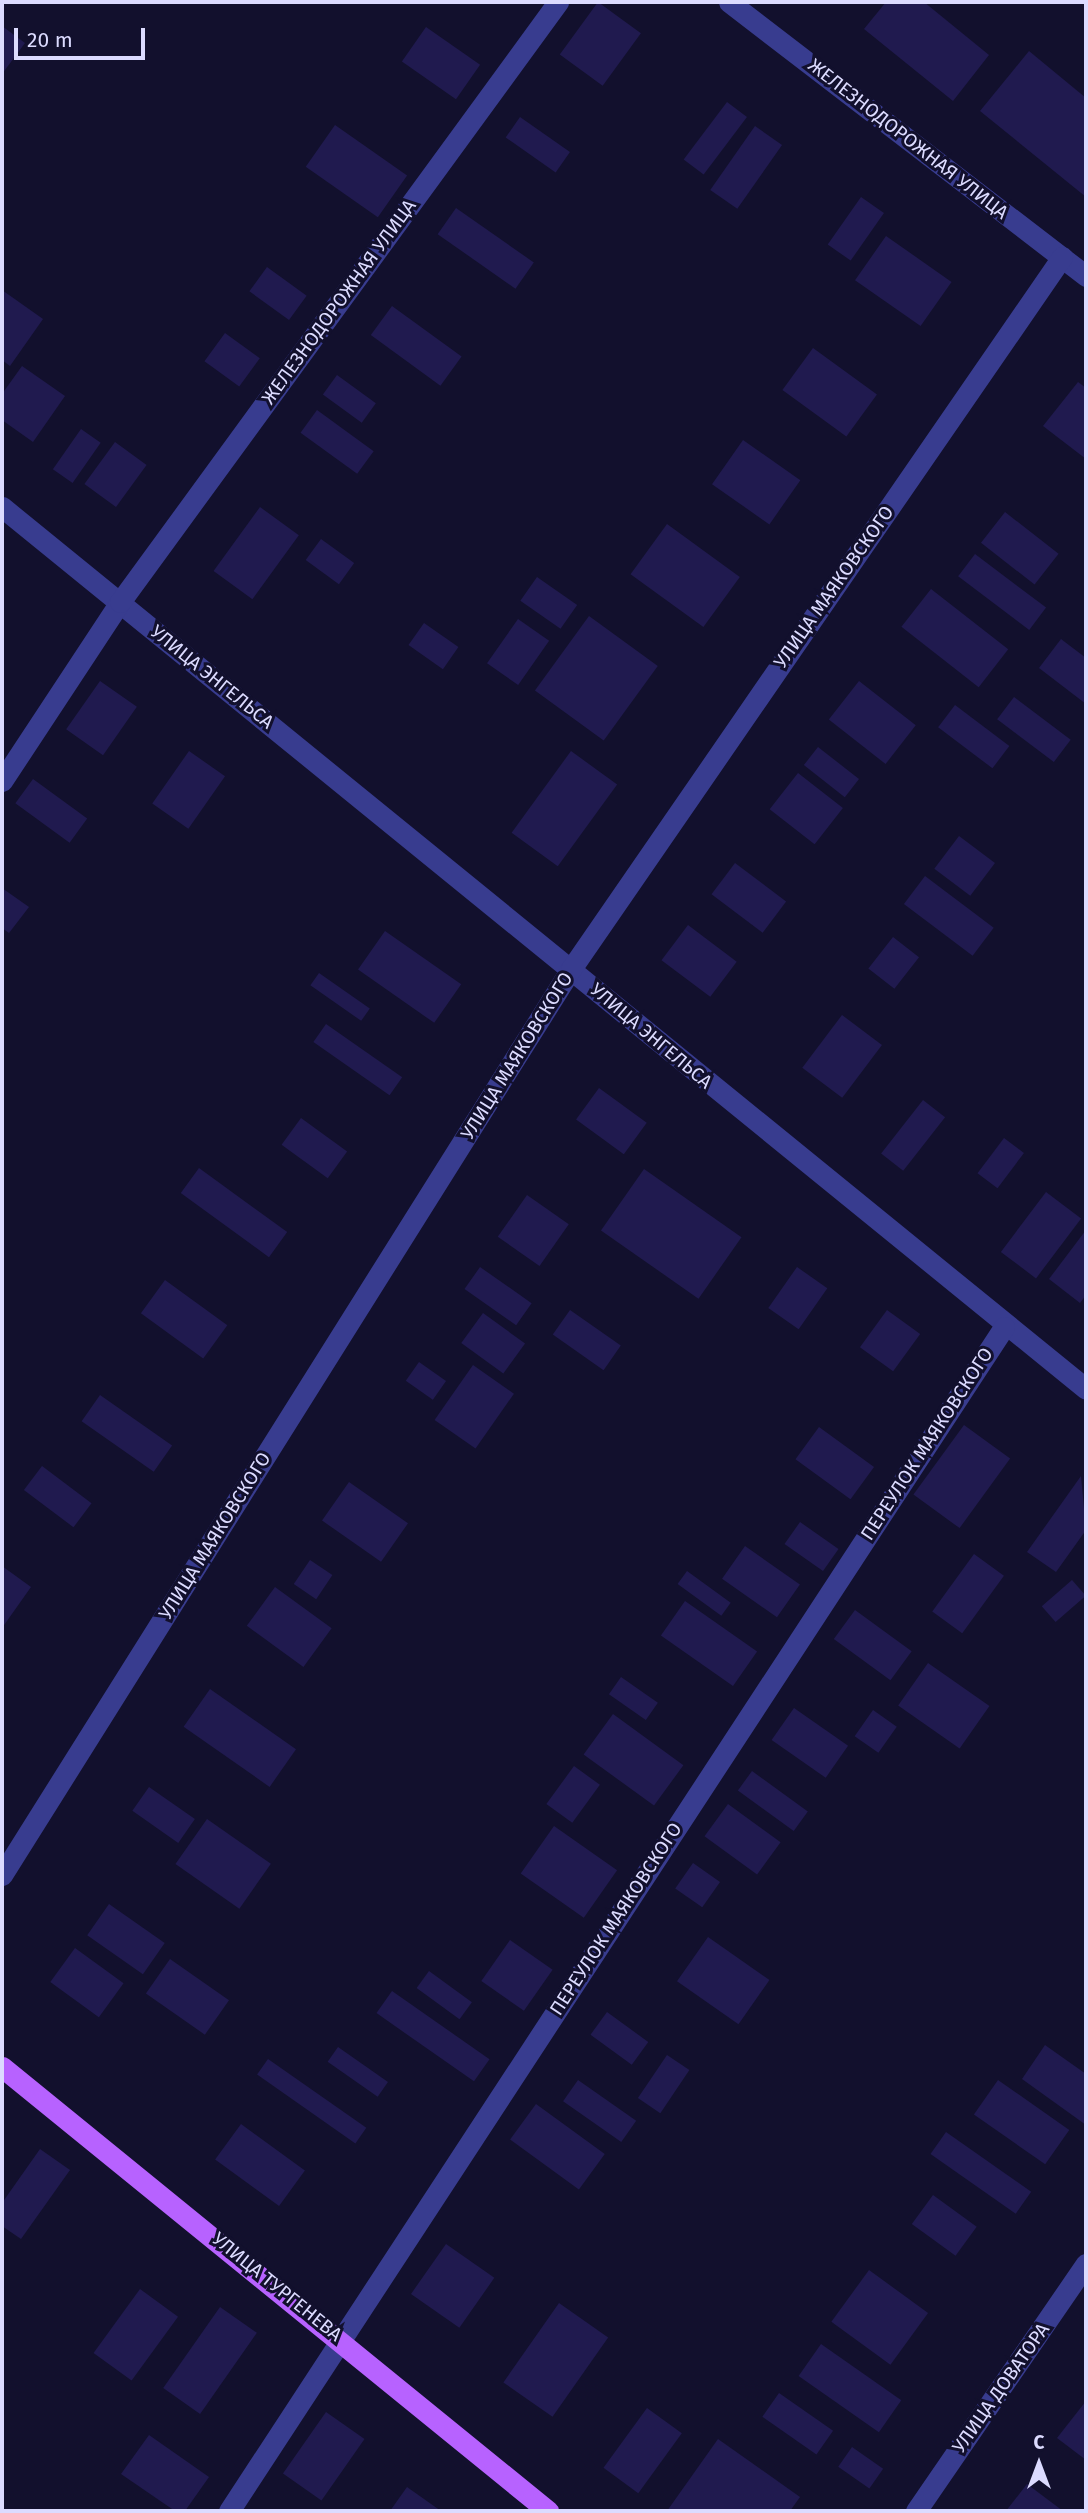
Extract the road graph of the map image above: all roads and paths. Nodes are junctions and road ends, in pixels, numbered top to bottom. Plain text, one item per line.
1 (558, 2) edge
2 (729, 2) edge
3 (1062, 257) junction
4 (1086, 276) edge
5 (2, 507) edge
6 (120, 602) junction
7 (2, 781) edge
8 (571, 969) junction
9 (1004, 1326) junction
10 (1086, 1388) edge
11 (2, 1875) edge
12 (2, 2067) edge
13 (1086, 2264) edge
14 (341, 2338) junction
15 (229, 2511) edge
16 (548, 2511) edge
17 (916, 2511) edge

1 - 6 street, ЖЕЛЕЗНОДОРОЖНАЯ УЛИЦА
2 - 3 street, ЖЕЛЕЗНОДОРОЖНАЯ УЛИЦА
3 - 4 street, ЖЕЛЕЗНОДОРОЖНАЯ УЛИЦА
3 - 8 street, УЛИЦА МАЯКОВСКОГО
5 - 6 street, УЛИЦА ЭНГЕЛЬСА
6 - 7 street
6 - 8 street, УЛИЦА ЭНГЕЛЬСА
8 - 9 street, УЛИЦА ЭНГЕЛЬСА
8 - 11 street, УЛИЦА МАЯКОВСКОГО
9 - 10 street, УЛИЦА ЭНГЕЛЬСА
9 - 14 street, ПЕРЕУЛОК МАЯКОВСКОГО
12 - 14 main road, УЛИЦА ТУРГЕНЕВА
13 - 17 street, УЛИЦА ДОВАТОРА
14 - 15 street, ПЕРЕУЛОК МАЯКОВСКОГО
14 - 16 main road, УЛИЦА ТУРГЕНЕВА

